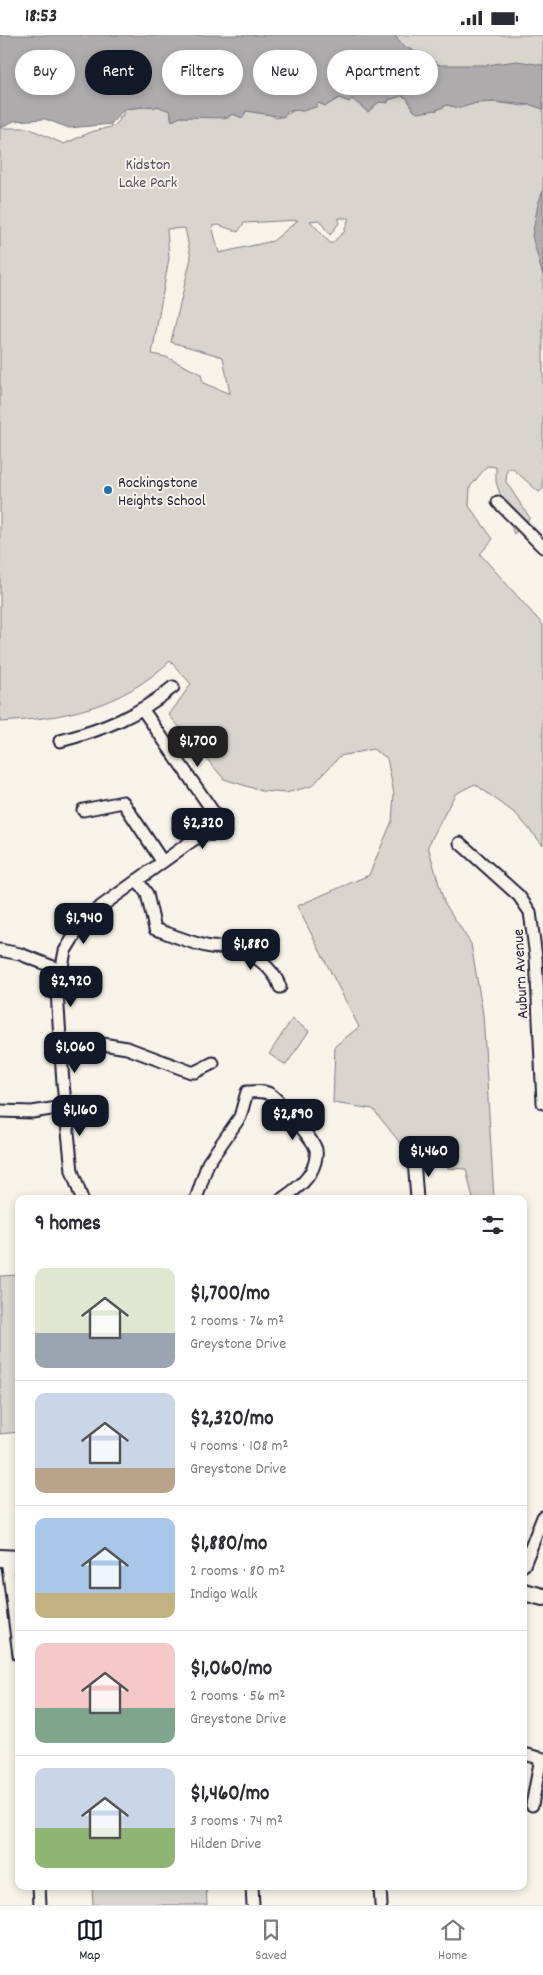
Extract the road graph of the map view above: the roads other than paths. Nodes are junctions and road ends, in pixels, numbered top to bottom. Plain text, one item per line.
1 (498, 502) dead end
2 (543, 547) edge
3 (173, 687) dead end
4 (143, 710) junction
5 (60, 741) dead end
6 (83, 810) dead end
7 (460, 843) dead end
8 (162, 861) junction
9 (138, 880) junction
10 (0, 951) edge
11 (539, 957) edge
12 (61, 970) junction
13 (280, 987) dead end
14 (60, 1044) junction
15 (213, 1063) dead end
16 (543, 1103) edge
17 (64, 1107) junction
18 (0, 1111) edge
19 (414, 1160) dead end
20 (81, 1195) edge
21 (197, 1195) edge
22 (287, 1195) edge
23 (417, 1195) edge
24 (543, 1517) edge
25 (527, 1557) edge
26 (9, 1558) edge
27 (527, 1593) edge
28 (543, 1597) edge
29 (15, 1616) edge
30 (527, 1755) edge
31 (542, 1759) edge
32 (532, 1805) dead end
33 (39, 1890) edge
34 (252, 1890) edge
35 (380, 1890) edge
36 (40, 1905) edge
37 (253, 1905) edge
38 (381, 1905) edge

1 - 2 street
3 - 4 street
4 - 5 street
4 - 8 street
6 - 8 street
7 - 11 street, Auburn Avenue
8 - 9 street
9 - 12 street
9 - 13 street
10 - 12 street
11 - 16 street, Auburn Avenue
12 - 14 street
14 - 15 street
14 - 17 street
17 - 18 street
17 - 20 street
19 - 23 street
21 - 22 street
24 - 25 street
26 - 29 street
27 - 28 main road
30 - 31 street
31 - 32 street
33 - 36 street
34 - 37 street
35 - 38 street

